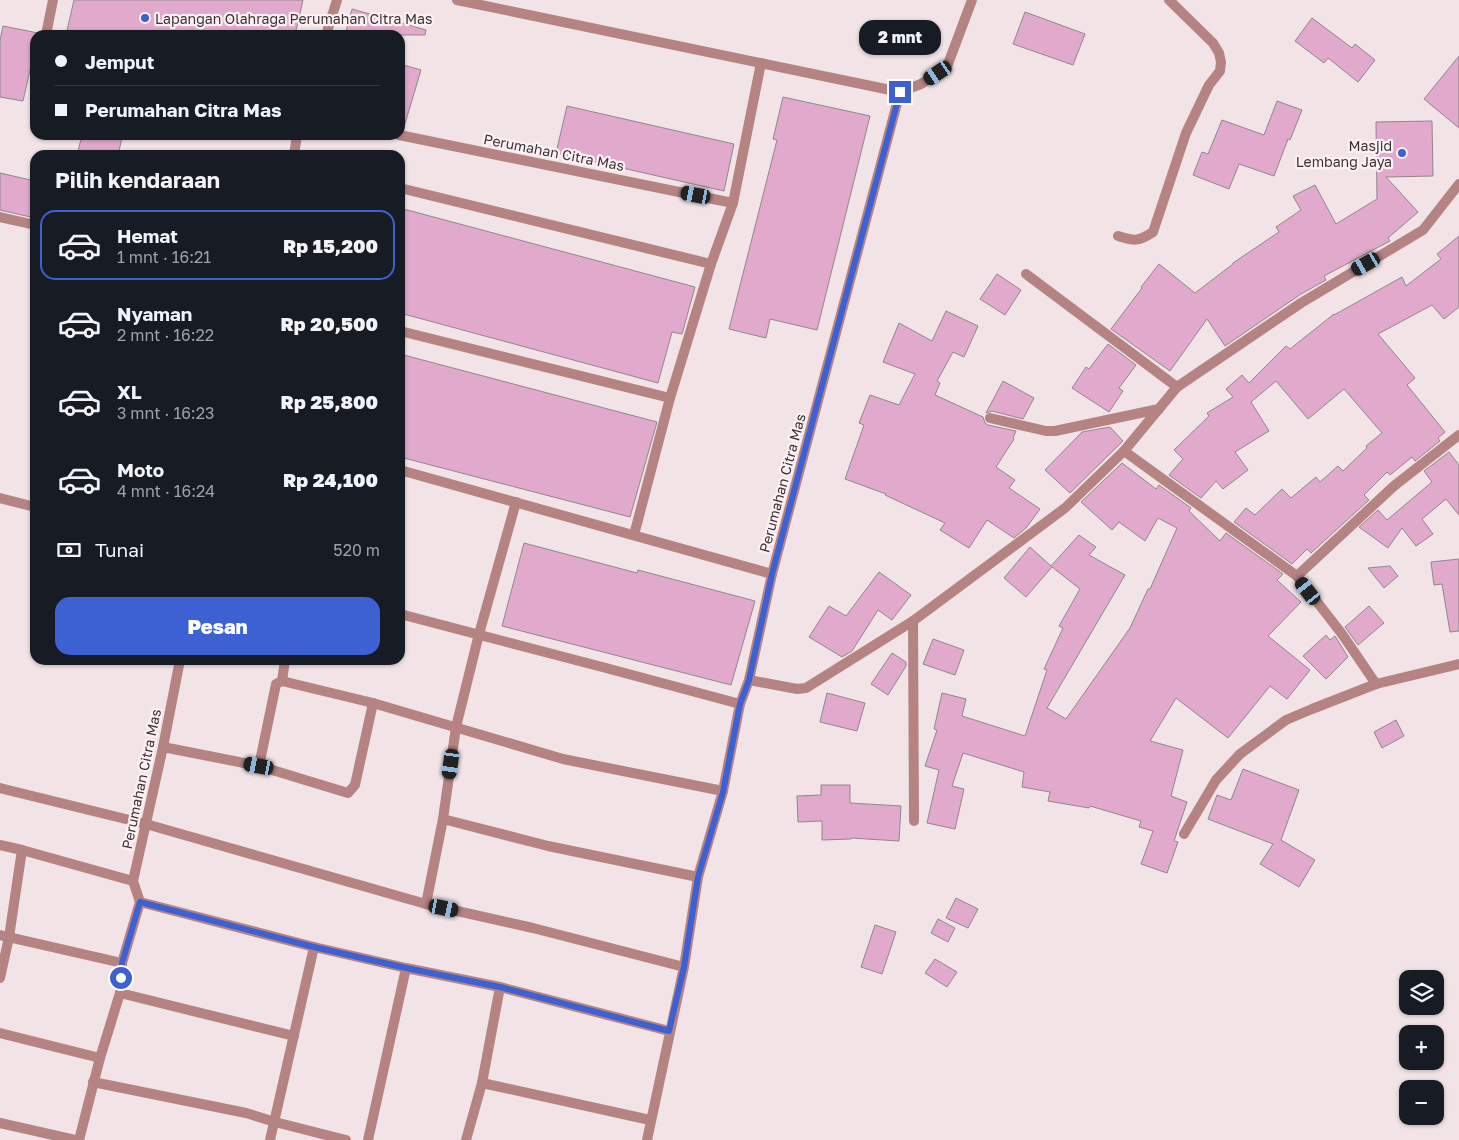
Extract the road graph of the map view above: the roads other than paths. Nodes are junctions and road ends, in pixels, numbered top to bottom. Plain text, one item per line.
1 (53, 0) edge
2 (337, 0) edge
3 (457, 0) edge
4 (972, 0) edge
5 (1169, 0) edge
6 (47, 30) edge
7 (328, 30) edge
8 (761, 63) junction
9 (900, 92) junction
10 (405, 136) edge
11 (1459, 184) edge
12 (405, 189) edge
13 (733, 203) junction
14 (0, 217) edge
15 (30, 223) edge
16 (1118, 236) dead end
17 (711, 264) junction
18 (1026, 274) dead end
19 (405, 332) edge
20 (1178, 387) junction
21 (670, 398) junction
22 (1158, 409) junction
23 (990, 418) dead end
24 (1459, 435) edge
25 (1124, 451) junction
26 (405, 471) edge
27 (0, 498) edge
28 (516, 502) junction
29 (30, 506) edge
30 (634, 535) junction
31 (772, 574) junction
32 (1296, 576) junction
33 (405, 615) edge
34 (912, 620) junction
35 (478, 634) junction
36 (1459, 664) edge
37 (179, 665) edge
38 (285, 665) edge
39 (749, 680) junction
40 (282, 681) junction
41 (1376, 684) junction
42 (373, 703) junction
43 (740, 704) junction
44 (456, 727) junction
45 (163, 748) junction
46 (259, 766) junction
47 (0, 788) edge
48 (723, 792) junction
49 (443, 819) junction
50 (914, 821) dead end
51 (146, 824) junction
52 (1184, 834) dead end
53 (0, 846) edge
54 (22, 850) junction
55 (698, 877) junction
56 (132, 882) junction
57 (140, 902) junction
58 (426, 904) junction
59 (5, 936) edge
60 (314, 947) junction
61 (122, 963) junction
62 (684, 967) junction
63 (406, 968) junction
64 (0, 978) edge
65 (500, 987) junction
66 (120, 992) junction
67 (669, 1031) junction
68 (0, 1033) edge
69 (294, 1036) junction
70 (100, 1058) junction
71 (94, 1082) junction
72 (482, 1082) junction
73 (650, 1120) junction
74 (275, 1122) junction
75 (0, 1123) edge
76 (75, 1140) edge
77 (80, 1140) edge
78 (270, 1140) edge
79 (346, 1140) edge
80 (368, 1140) edge
81 (466, 1140) edge
82 (647, 1140) edge

1 - 6 street
2 - 7 street
3 - 8 street
4 - 9 street
5 - 16 street
8 - 9 street
8 - 13 street
9 - 31 street, Perumahan Citra Mas
10 - 13 street, Perumahan Citra Mas
11 - 20 street
12 - 17 street
13 - 17 street
14 - 15 street
17 - 21 street
18 - 20 street
19 - 21 street
20 - 22 street
21 - 30 street
22 - 23 street
22 - 25 street
24 - 32 street
25 - 32 street
25 - 34 street
26 - 28 street
27 - 29 street
28 - 30 street
28 - 35 street
30 - 31 street
31 - 39 street, Perumahan Citra Mas
32 - 41 street
33 - 35 street
34 - 39 street
34 - 50 street
35 - 43 street
35 - 44 street
36 - 41 street
37 - 45 street, Perumahan Citra Mas
38 - 40 street
39 - 43 street, Perumahan Citra Mas
40 - 42 street
40 - 46 street
41 - 52 street
42 - 44 street
42 - 46 street
43 - 48 street, Perumahan Citra Mas
44 - 48 street
44 - 49 street
45 - 46 street
45 - 51 street, Perumahan Citra Mas
47 - 51 street
48 - 55 street, Perumahan Citra Mas
49 - 55 street
49 - 58 street
51 - 56 street, Perumahan Citra Mas
51 - 58 street
53 - 54 street
54 - 56 street
54 - 59 street
55 - 62 street, Perumahan Citra Mas
56 - 57 street
57 - 60 street
57 - 61 street
58 - 62 street
59 - 61 street
59 - 64 street
60 - 63 street
60 - 69 street
61 - 66 street
62 - 67 street, Perumahan Citra Mas
63 - 65 street
63 - 80 street
65 - 67 street
65 - 72 street
66 - 69 street
66 - 70 street
67 - 73 street, Perumahan Citra Mas
68 - 70 street
69 - 74 street
70 - 71 street
71 - 74 street
71 - 77 street
72 - 73 street
72 - 81 street
73 - 82 street, Perumahan Citra Mas
74 - 78 street
74 - 79 street
75 - 76 street

